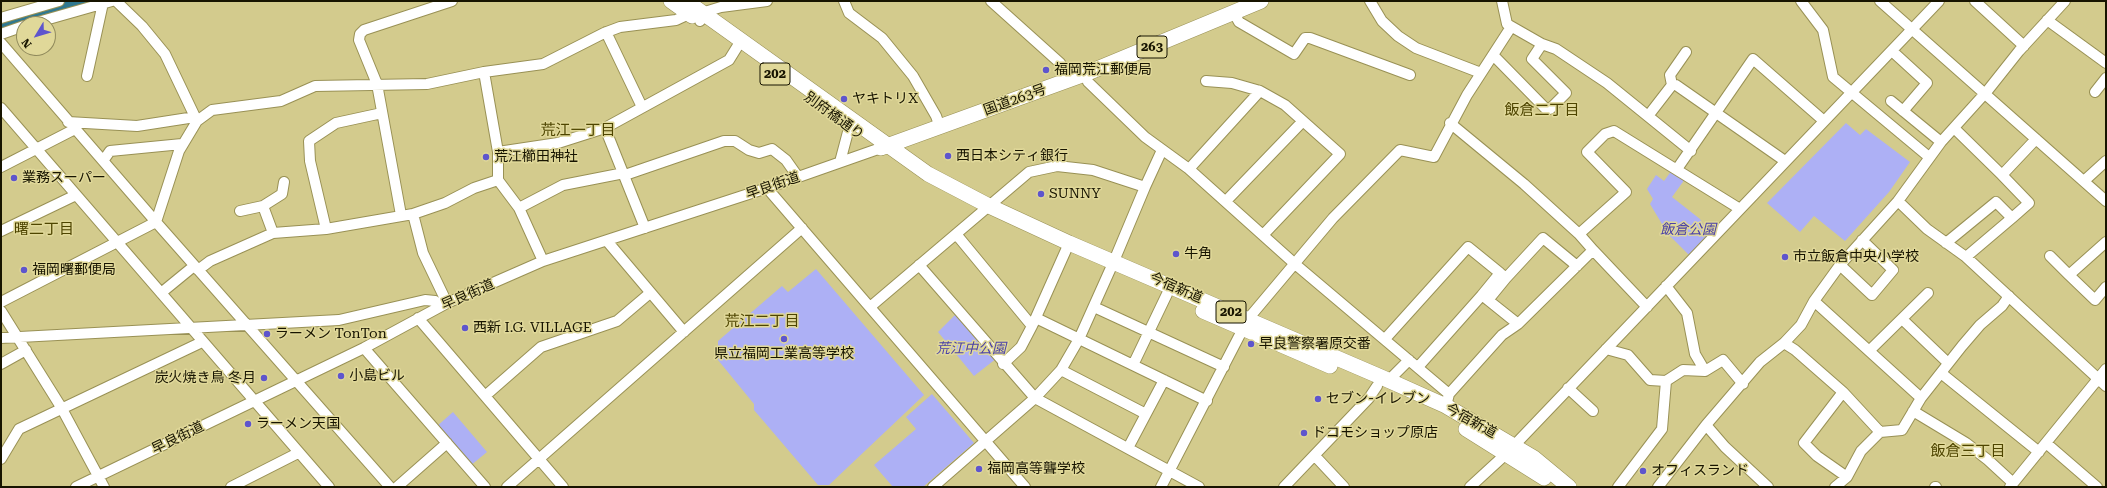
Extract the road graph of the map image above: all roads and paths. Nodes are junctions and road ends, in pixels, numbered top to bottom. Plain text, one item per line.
1 (59, 1) edge
2 (116, 1) edge
3 (452, 1) edge
4 (671, 1) edge
5 (767, 1) edge
6 (844, 1) edge
7 (991, 1) edge
8 (1260, 1) edge
9 (1370, 1) edge
10 (1502, 1) edge
11 (1801, 1) edge
12 (1880, 1) edge
13 (1888, 1) edge
14 (1939, 1) edge
15 (1975, 1) edge
16 (2065, 1) edge
17 (108, 2) edge
18 (41, 4) edge
19 (695, 11) edge
20 (1234, 13) junction
21 (56, 17) edge
22 (1, 18) edge
23 (2047, 20) junction
24 (1511, 27) junction
25 (1913, 28) junction
26 (16, 29) edge
27 (606, 32) junction
28 (1, 34) edge
29 (1, 43) edge
30 (739, 43) junction
31 (1542, 44) junction
32 (2024, 46) junction
33 (1892, 51) junction
34 (1686, 52) dead end
35 (1494, 56) junction
36 (2106, 63) edge
37 (484, 72) junction
38 (1085, 74) junction
39 (1481, 74) junction
40 (1410, 75) dead end
41 (87, 76) dead end
42 (2106, 78) edge
43 (1071, 80) junction
44 (1206, 81) dead end
45 (377, 84) junction
46 (1672, 85) junction
47 (1260, 91) junction
48 (1986, 92) junction
49 (2095, 92) dead end
50 (1851, 93) junction
51 (1891, 101) dead end
52 (642, 107) junction
53 (1, 108) edge
54 (1903, 111) junction
55 (382, 113) junction
56 (1716, 114) junction
57 (1648, 116) junction
58 (196, 119) junction
59 (1303, 120) junction
60 (1824, 121) junction
61 (1450, 123) junction
62 (72, 125) junction
63 (940, 127) junction
64 (605, 128) junction
65 (849, 128) junction
66 (1954, 128) junction
67 (2036, 139) junction
68 (1941, 142) junction
69 (182, 144) junction
70 (883, 147) junction
71 (37, 150) junction
72 (1162, 150) junction
73 (1691, 151) junction
74 (498, 152) junction
75 (1929, 157) junction
76 (103, 161) junction
77 (1786, 161) junction
78 (2106, 161) edge
79 (840, 162) junction
80 (1, 167) edge
81 (1189, 169) junction
82 (1677, 169) junction
83 (624, 174) junction
84 (2002, 175) junction
85 (798, 177) junction
86 (498, 180) junction
87 (2086, 180) junction
88 (284, 182) dead end
89 (1145, 186) junction
90 (767, 188) junction
91 (2106, 194) edge
92 (76, 195) junction
93 (2106, 200) edge
94 (1226, 201) junction
95 (1898, 201) junction
96 (263, 206) junction
97 (519, 208) junction
98 (986, 208) junction
99 (1740, 209) junction
100 (240, 211) dead end
101 (413, 214) junction
102 (401, 215) junction
103 (2012, 218) junction
104 (156, 222) junction
105 (645, 228) junction
106 (802, 228) junction
107 (326, 229) junction
108 (1, 231) edge
109 (273, 233) junction
110 (956, 234) junction
111 (1579, 234) junction
112 (1263, 235) junction
113 (1862, 240) junction
114 (607, 241) junction
115 (2106, 242) edge
116 (118, 243) junction
117 (1946, 243) junction
118 (1066, 250) junction
119 (1592, 250) junction
120 (2050, 256) dead end
121 (1966, 257) junction
122 (543, 261) junction
123 (1295, 264) junction
124 (919, 265) junction
125 (1112, 265) junction
126 (1840, 265) junction
127 (1577, 266) junction
128 (196, 268) junction
129 (2069, 275) junction
130 (1503, 276) junction
131 (1666, 286) junction
132 (2106, 288) edge
133 (161, 293) junction
134 (650, 293) junction
135 (1928, 293) dead end
136 (1167, 294) junction
137 (2009, 296) junction
138 (1485, 297) junction
139 (1814, 301) junction
140 (1, 302) edge
141 (444, 305) junction
142 (1647, 306) junction
143 (870, 307) junction
144 (1094, 307) junction
145 (1, 311) edge
146 (418, 318) junction
147 (1902, 319) junction
148 (1034, 322) junction
149 (1246, 324) junction
150 (1518, 324) junction
151 (246, 325) junction
152 (191, 328) junction
153 (684, 332) junction
154 (1149, 332) junction
155 (18, 337) junction
156 (1, 338) edge
157 (1080, 339) junction
158 (1384, 340) junction
159 (202, 342) junction
160 (1784, 343) junction
161 (364, 348) junction
162 (1606, 349) junction
163 (26, 350) junction
164 (1869, 351) junction
165 (1409, 360) junction
166 (1948, 363) junction
167 (1, 364) edge
168 (1004, 364) junction
169 (1133, 365) junction
170 (1224, 367) junction
171 (1418, 367) junction
172 (2106, 369) edge
173 (1061, 370) junction
174 (1705, 370) junction
175 (1941, 373) junction
176 (1164, 380) junction
177 (295, 381) junction
178 (1666, 381) junction
179 (2102, 382) edge
180 (1383, 383) junction
181 (1743, 384) junction
182 (1568, 388) junction
183 (1843, 392) junction
184 (485, 396) junction
185 (1035, 398) junction
186 (1921, 398) junction
187 (1448, 400) junction
188 (1207, 401) junction
189 (254, 402) junction
190 (61, 407) junction
191 (1593, 411) dead end
192 (1914, 411) junction
193 (1146, 414) junction
194 (1706, 426) junction
195 (1880, 432) junction
196 (986, 441) junction
197 (447, 443) junction
198 (2046, 443) junction
199 (1128, 448) junction
200 (1510, 449) junction
201 (2039, 452) junction
202 (298, 454) junction
203 (1315, 456) junction
204 (1, 459) edge
205 (539, 459) junction
206 (1170, 471) junction
207 (99, 476) junction
208 (1847, 478) junction
209 (2011, 485) edge
210 (76, 487) edge
211 (104, 487) edge
212 (231, 487) edge
213 (329, 487) edge
214 (390, 487) edge
215 (398, 487) edge
216 (485, 487) edge
217 (507, 487) edge
218 (563, 487) edge
219 (933, 487) edge
220 (1025, 487) edge
221 (1161, 487) edge
222 (1199, 487) edge
223 (1284, 487) edge
224 (1344, 487) edge
225 (1470, 487) edge
226 (1556, 487) edge
227 (1569, 487) edge
228 (1618, 487) edge
229 (1658, 487) edge
230 (1768, 487) edge
231 (1835, 487) edge
232 (2097, 487) edge

1 - 18 street
2 - 58 street
3 - 45 street
4 - 19 highway, 別府橋通り / 202
5 - 19 street
6 - 63 street
7 - 43 street
8 - 20 highway, 国道263号 / 263
9 - 39 street
10 - 24 street
11 - 50 street
12 - 25 street
13 - 25 street
14 - 25 street
15 - 32 street
16 - 23 street
17 - 21 street
17 - 41 street
18 - 22 street
19 - 27 street
19 - 30 highway, 別府橋通り / 202
20 - 38 highway, 国道263号 / 263
20 - 40 street
23 - 32 street
23 - 36 street
24 - 31 street
24 - 35 street
25 - 33 street
25 - 48 street
26 - 28 street
27 - 37 street
27 - 52 street
29 - 62 street
30 - 52 street
30 - 65 highway, 別府橋通り / 202
30 - 70 highway, 別府橋通り / 202
31 - 35 street
31 - 57 street
32 - 48 street
33 - 50 street
33 - 54 street
34 - 46 street
35 - 39 street
37 - 45 street
37 - 74 street
38 - 43 highway, 国道263号 / 263
38 - 72 street
39 - 61 street
42 - 49 street
43 - 63 highway, 国道263号 / 263
44 - 47 street
45 - 55 street
45 - 58 street
46 - 56 street
46 - 57 street
47 - 59 street
47 - 81 street
48 - 66 street
48 - 67 street
48 - 87 street
50 - 60 street
50 - 75 street
51 - 54 street
52 - 64 street
53 - 71 street
54 - 68 street
55 - 102 street
55 - 107 street
56 - 60 street
56 - 73 street
56 - 77 street
57 - 73 street
58 - 62 street
58 - 69 street
59 - 94 street
59 - 112 street
60 - 77 street
61 - 111 street
61 - 123 street
62 - 71 street
62 - 76 street
63 - 70 highway, 国道263号 / 263
64 - 74 street
64 - 83 street
65 - 70 highway, 別府橋通り / 202
65 - 79 street
66 - 68 street
66 - 84 street
67 - 84 street
67 - 87 street
68 - 75 street
69 - 76 street
69 - 104 street
70 - 79 street, 早良街道
70 - 98 highway, 今宿新道 / 202
71 - 80 street
71 - 92 street
72 - 81 street
72 - 89 street
73 - 82 street
74 - 86 street
75 - 95 street
76 - 104 street
77 - 99 street
78 - 87 street
79 - 85 street, 早良街道
81 - 94 street
82 - 99 street
82 - 111 street
83 - 85 street
83 - 97 street
83 - 105 street
84 - 103 street
85 - 90 street, 早良街道
86 - 97 street
86 - 101 street
87 - 91 street
87 - 93 street
88 - 96 street
89 - 98 street
89 - 125 street
90 - 105 street, 早良街道
90 - 106 street
92 - 108 street
92 - 116 street
94 - 112 street
95 - 113 street
95 - 117 street
96 - 100 street
96 - 109 street
97 - 122 street
98 - 110 street
98 - 118 highway, 今宿新道 / 202
98 - 125 highway, 今宿新道 / 202
99 - 131 street
101 - 102 street
101 - 141 street
102 - 107 street
103 - 117 street
103 - 121 street
104 - 116 street
104 - 128 street
105 - 114 street, 早良街道
106 - 143 street
106 - 153 street
107 - 109 street
109 - 128 street
110 - 124 street
110 - 148 street
111 - 119 street
112 - 123 street
113 - 126 street
113 - 126 street
114 - 122 street, 早良街道
114 - 134 street
115 - 129 street
116 - 133 street
116 - 140 street
117 - 121 street
118 - 125 highway, 今宿新道 / 202
118 - 148 street
119 - 127 street
119 - 142 street
120 - 129 street
121 - 137 street
122 - 141 street, 早良街道
123 - 149 street
123 - 158 street
124 - 143 street
124 - 168 street
125 - 136 highway, 今宿新道 / 202
125 - 144 street
125 - 149 highway, 今宿新道 / 202
126 - 139 street
127 - 130 street
127 - 150 street
128 - 133 street
128 - 151 street
129 - 132 street
130 - 138 street
130 - 158 street
131 - 142 street
131 - 174 street
133 - 152 street
134 - 153 street
134 - 184 street
135 - 147 street
136 - 149 highway, 今宿新道 / 202
136 - 154 street
137 - 166 street
137 - 179 street
138 - 150 street
138 - 171 street
139 - 160 street
139 - 164 street
141 - 146 street, 早良街道
141 - 151 street
142 - 162 street
143 - 196 street
144 - 154 street
144 - 157 street
145 - 155 street
146 - 161 street, 早良街道
146 - 184 street
147 - 164 street
147 - 166 street
148 - 157 street
148 - 168 street
149 - 170 street
149 - 180 highway, 今宿新道 / 202
150 - 187 street
151 - 152 street
151 - 177 street
152 - 155 street
152 - 159 street
153 - 205 street
154 - 169 street
154 - 170 street
155 - 156 street
155 - 163 street
157 - 169 street
157 - 173 street
158 - 165 street
159 - 189 street
159 - 190 street
160 - 181 street
160 - 183 street
161 - 177 street, 早良街道
161 - 197 street
162 - 178 street
162 - 182 street
163 - 167 street
163 - 190 street
164 - 186 street
165 - 171 street
165 - 180 street
166 - 175 street
168 - 185 street
169 - 176 street
170 - 188 street
171 - 187 street
172 - 179 street
173 - 185 street
173 - 193 street
174 - 178 street
174 - 181 street
175 - 186 street
175 - 201 street
176 - 188 street
176 - 193 street
177 - 189 street, 早良街道
177 - 214 street
178 - 228 street
179 - 198 street
180 - 187 highway, 今宿新道 / 202
180 - 200 highway, 今宿新道 / 202
180 - 203 street
181 - 194 street
182 - 191 street
182 - 200 street
183 - 195 street
183 - 208 street
184 - 205 street
185 - 196 street
185 - 199 street
186 - 192 street
187 - 200 highway, 今宿新道 / 202
188 - 206 street
189 - 202 street
189 - 207 street, 早良街道
190 - 204 street
190 - 207 street
192 - 195 street
192 - 209 street
193 - 199 street
194 - 229 street
194 - 230 street
195 - 208 street
196 - 219 street
196 - 220 street
197 - 215 street
197 - 216 street
198 - 201 street
198 - 232 street
199 - 206 street
200 - 225 street
200 - 226 highway, 今宿新道 / 202
200 - 227 highway, 今宿新道 / 202
201 - 209 street
202 - 212 street
202 - 213 street
203 - 223 street
203 - 224 street
205 - 217 street
205 - 218 street
206 - 221 street
206 - 222 street
207 - 210 street, 早良街道
207 - 211 street
208 - 231 street

